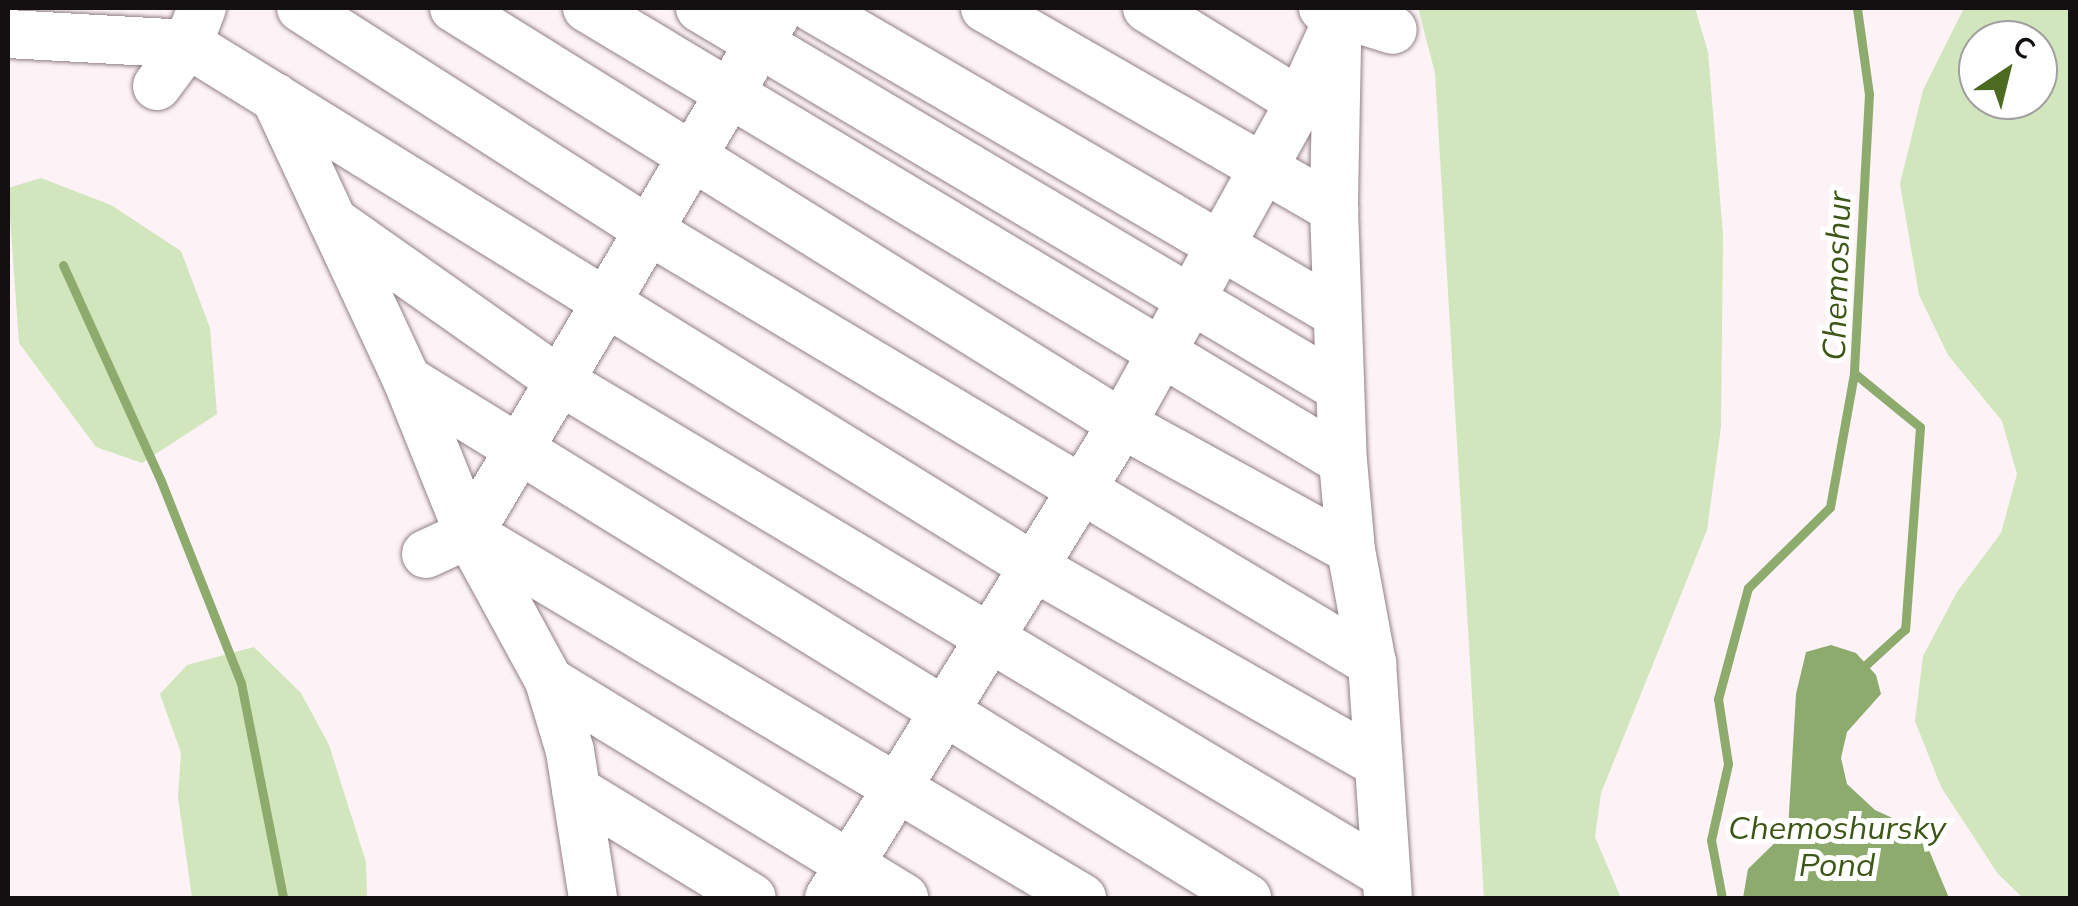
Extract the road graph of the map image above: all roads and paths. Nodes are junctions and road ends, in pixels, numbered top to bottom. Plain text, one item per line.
1 (8, 8) edge
2 (301, 8) edge
3 (454, 8) edge
4 (586, 8) edge
5 (700, 8) edge
6 (813, 8) edge
7 (985, 8) edge
8 (1147, 8) edge
9 (1331, 12) edge
10 (198, 17) edge
11 (769, 25) edge
12 (1393, 30) dead end
13 (8, 34) edge
14 (60, 37) junction
15 (157, 86) dead end
16 (728, 92) junction
17 (275, 97) junction
18 (1316, 102) junction
19 (696, 156) junction
20 (1263, 170) junction
21 (1334, 209) junction
22 (333, 222) junction
23 (648, 230) junction
24 (1216, 246) junction
25 (1186, 299) junction
26 (606, 301) junction
27 (1336, 313) junction
28 (1159, 350) junction
29 (407, 380) junction
30 (560, 381) junction
31 (1340, 388) junction
32 (1122, 424) junction
33 (519, 450) junction
34 (1344, 462) junction
35 (1080, 492) junction
36 (470, 534) junction
37 (1351, 550) junction
38 (426, 554) dead end
39 (1034, 566) junction
40 (991, 637) junction
41 (1372, 663) junction
42 (549, 681) junction
43 (946, 712) junction
44 (1377, 763) junction
45 (898, 789) junction
46 (576, 790) junction
47 (839, 883) edge
48 (1386, 886) edge
49 (594, 898) edge
50 (752, 898) edge
51 (904, 898) edge
52 (1082, 898) edge
53 (1246, 898) edge

1 - 14 lane
2 - 23 lane
3 - 19 lane
4 - 16 lane
5 - 11 lane
6 - 24 lane
7 - 20 lane
8 - 18 lane
9 - 12 lane
9 - 18 lane
10 - 14 lane
10 - 15 lane
10 - 17 lane
11 - 16 lane
11 - 25 lane
13 - 14 lane
16 - 19 lane
16 - 28 lane
17 - 22 lane
17 - 26 lane
18 - 20 lane
18 - 21 lane
19 - 23 lane
19 - 32 lane
20 - 21 lane
20 - 24 lane
21 - 27 lane
22 - 29 lane
22 - 30 lane
23 - 26 lane
23 - 35 lane
24 - 25 lane
24 - 27 lane
25 - 28 lane
25 - 31 lane
26 - 30 lane
26 - 39 lane
27 - 31 lane
28 - 32 lane
28 - 34 lane
29 - 33 lane
29 - 36 lane
30 - 33 lane
30 - 40 lane
31 - 34 lane
32 - 35 lane
32 - 37 lane
33 - 36 lane
33 - 43 lane
34 - 37 lane
35 - 39 lane
35 - 41 lane
36 - 38 lane
36 - 42 lane
36 - 45 lane
37 - 41 lane
39 - 40 lane
39 - 44 lane
40 - 43 lane
40 - 48 lane
41 - 44 lane
42 - 46 lane
42 - 47 lane
43 - 45 lane
43 - 53 lane
44 - 48 lane
45 - 47 lane
45 - 52 lane
46 - 49 lane
46 - 50 lane
47 - 51 lane

